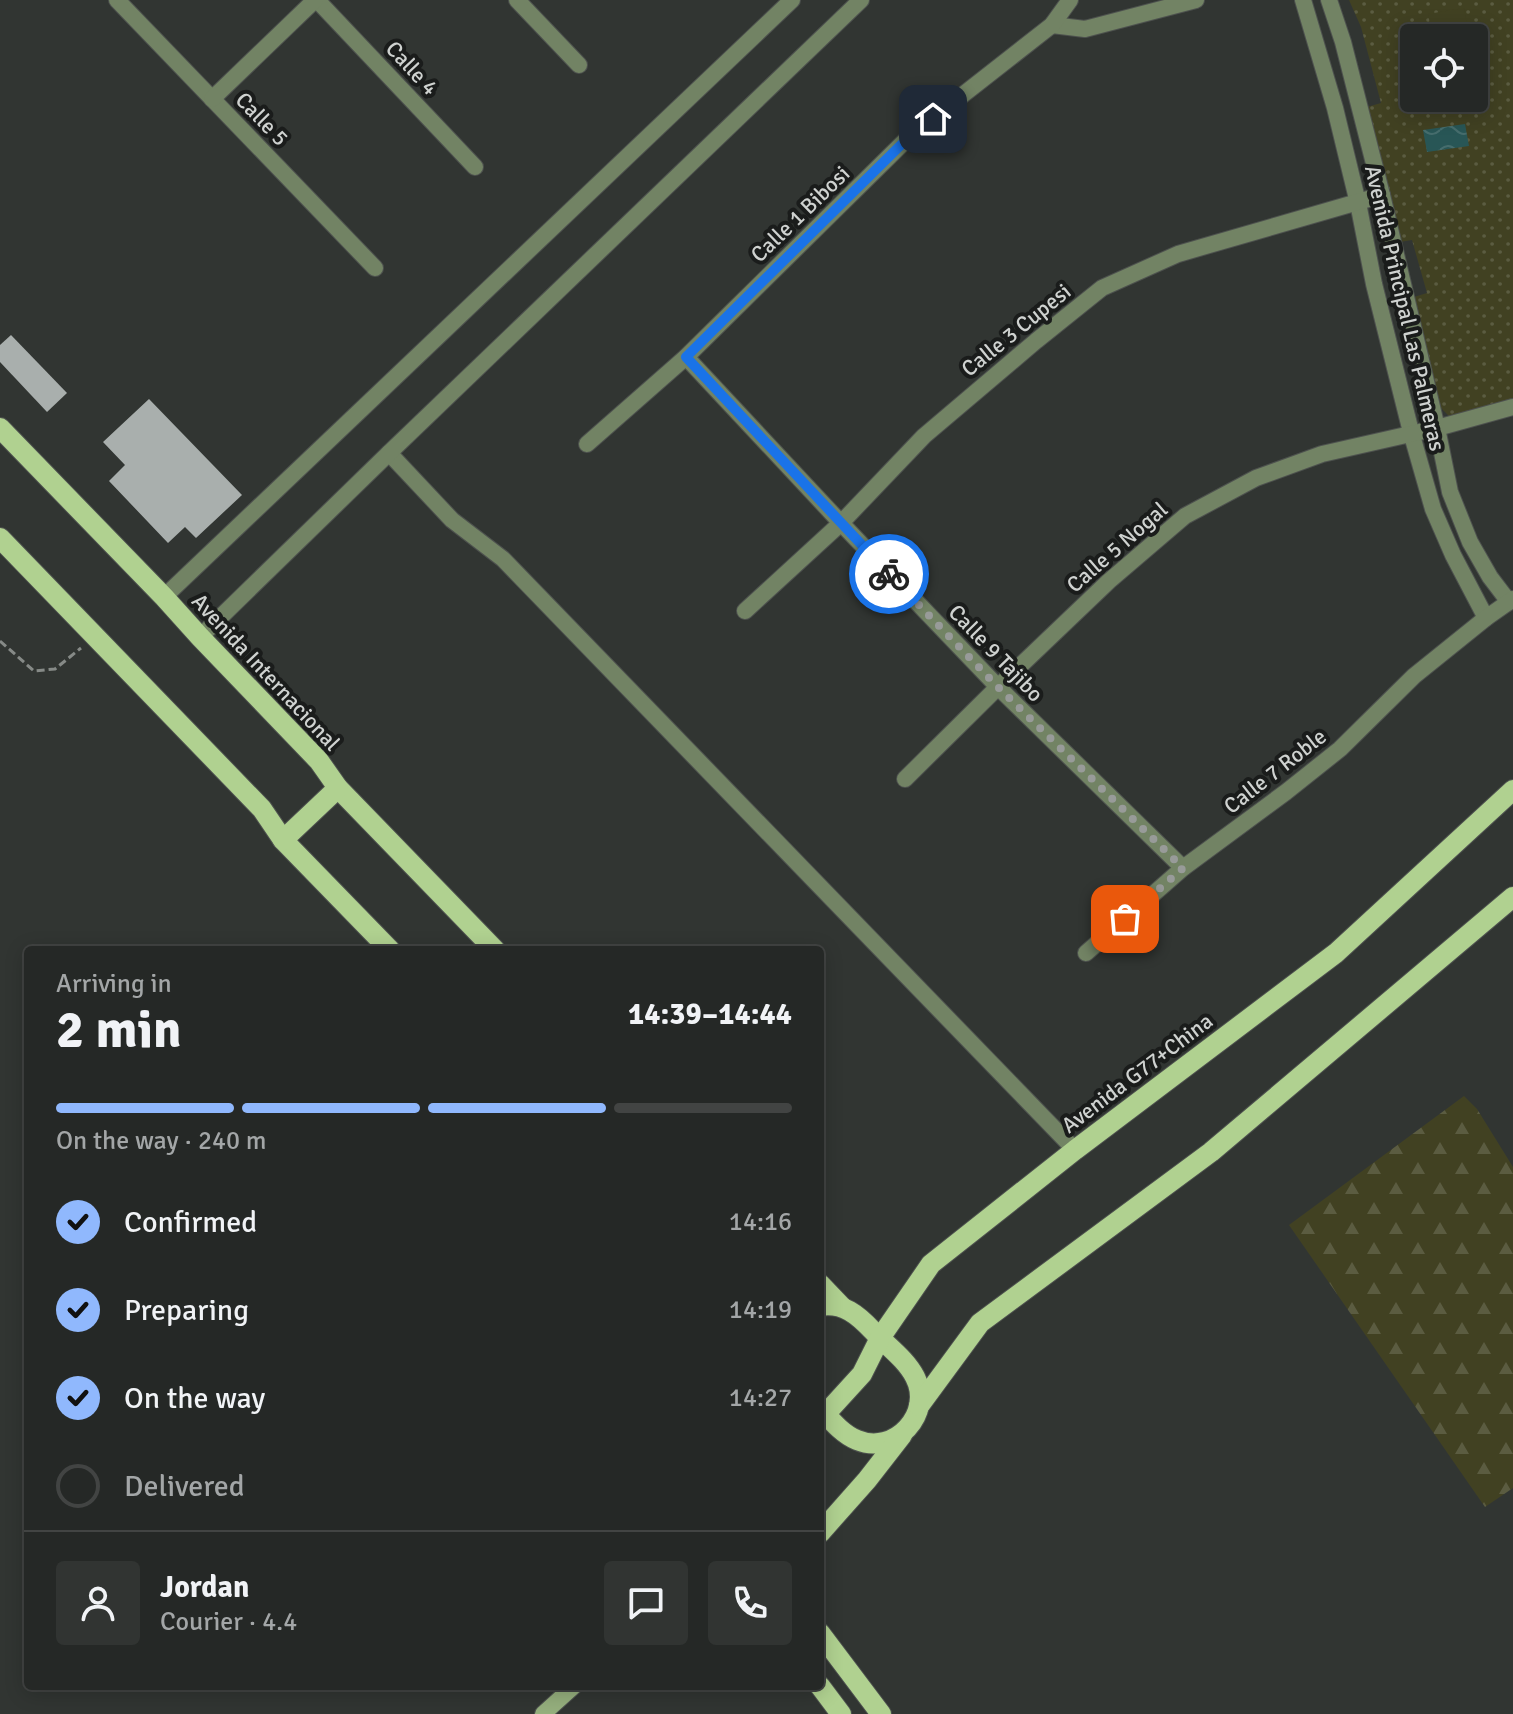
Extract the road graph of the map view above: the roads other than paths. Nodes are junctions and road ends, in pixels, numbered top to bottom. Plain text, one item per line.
1 (117, 0) edge
2 (316, 0) edge
3 (517, 0) edge
4 (792, 0) edge
5 (861, 0) edge
6 (1070, 0) edge
7 (1196, 0) edge
8 (1303, 0) edge
9 (1329, 0) edge
10 (1052, 25) junction
11 (579, 65) dead end
12 (212, 99) junction
13 (475, 167) dead end
14 (1382, 195) junction
15 (1358, 203) junction
16 (375, 268) dead end
17 (686, 357) junction
18 (1513, 407) edge
19 (0, 428) edge
20 (1437, 428) junction
21 (1411, 432) junction
22 (587, 444) dead end
23 (389, 453) junction
24 (841, 523) junction
25 (0, 538) edge
26 (164, 597) junction
27 (1511, 600) edge
28 (745, 611) dead end
29 (1486, 618) junction
30 (200, 637) junction
31 (998, 687) junction
32 (905, 779) dead end
33 (338, 788) junction
34 (1513, 790) edge
35 (283, 840) junction
36 (1183, 868) junction
37 (1513, 897) edge
38 (386, 946) edge
39 (491, 946) edge
40 (1086, 953) dead end
41 (1075, 1150) junction
42 (824, 1288) edge
43 (824, 1306) edge
44 (842, 1307) junction
45 (880, 1338) junction
46 (919, 1406) junction
47 (824, 1412) edge
48 (824, 1416) edge
49 (904, 1433) junction
50 (824, 1528) edge
51 (824, 1638) edge
52 (570, 1690) edge
53 (823, 1690) edge
54 (543, 1714) edge
55 (841, 1714) edge
56 (881, 1714) edge

1 - 12 street, Calle 5
2 - 12 street
2 - 13 street, Calle 4
3 - 11 street
4 - 26 street
5 - 23 street
6 - 10 street, Calle 1 Bibosi
7 - 10 street
8 - 15 street, Avenida Principal Las Palmeras
9 - 14 street, Avenida Principal Las Palmeras
10 - 17 street, Calle 1 Bibosi
12 - 16 street, Calle 5
14 - 15 street, Calle 3 Cupesi
14 - 20 street, Avenida Principal Las Palmeras
15 - 21 street, Avenida Principal Las Palmeras
15 - 24 street, Calle 3 Cupesi
17 - 22 street, Calle 1 Bibosi
17 - 24 street, Calle 9 Tajibo
18 - 20 street, Calle 5 Nogal
19 - 26 main road, Avenida Internacional
20 - 21 street, Calle 5 Nogal
20 - 27 street, Avenida Principal Las Palmeras
21 - 29 street, Avenida Principal Las Palmeras
21 - 31 street, Calle 5 Nogal
23 - 30 street
23 - 41 street
24 - 28 street, Calle 3 Cupesi
24 - 31 street, Calle 9 Tajibo
25 - 35 main road
26 - 30 main road, Avenida Internacional
27 - 29 street, Calle 7 Roble
29 - 36 street, Calle 7 Roble
30 - 33 main road, Avenida Internacional
31 - 32 street, Calle 5 Nogal
31 - 36 street, Calle 9 Tajibo
33 - 35 main road
33 - 39 main road, Avenida Internacional
34 - 41 main road, Avenida G77+China
35 - 38 main road
36 - 40 street, Calle 7 Roble
37 - 46 main road
41 - 45 main road, Avenida G77+China
42 - 44 main road
43 - 44 main road
44 - 45 main road
45 - 46 main road
45 - 47 main road, Avenida G77+China
46 - 49 main road
48 - 49 main road
49 - 50 main road
51 - 56 main road
52 - 54 street
53 - 55 main road

